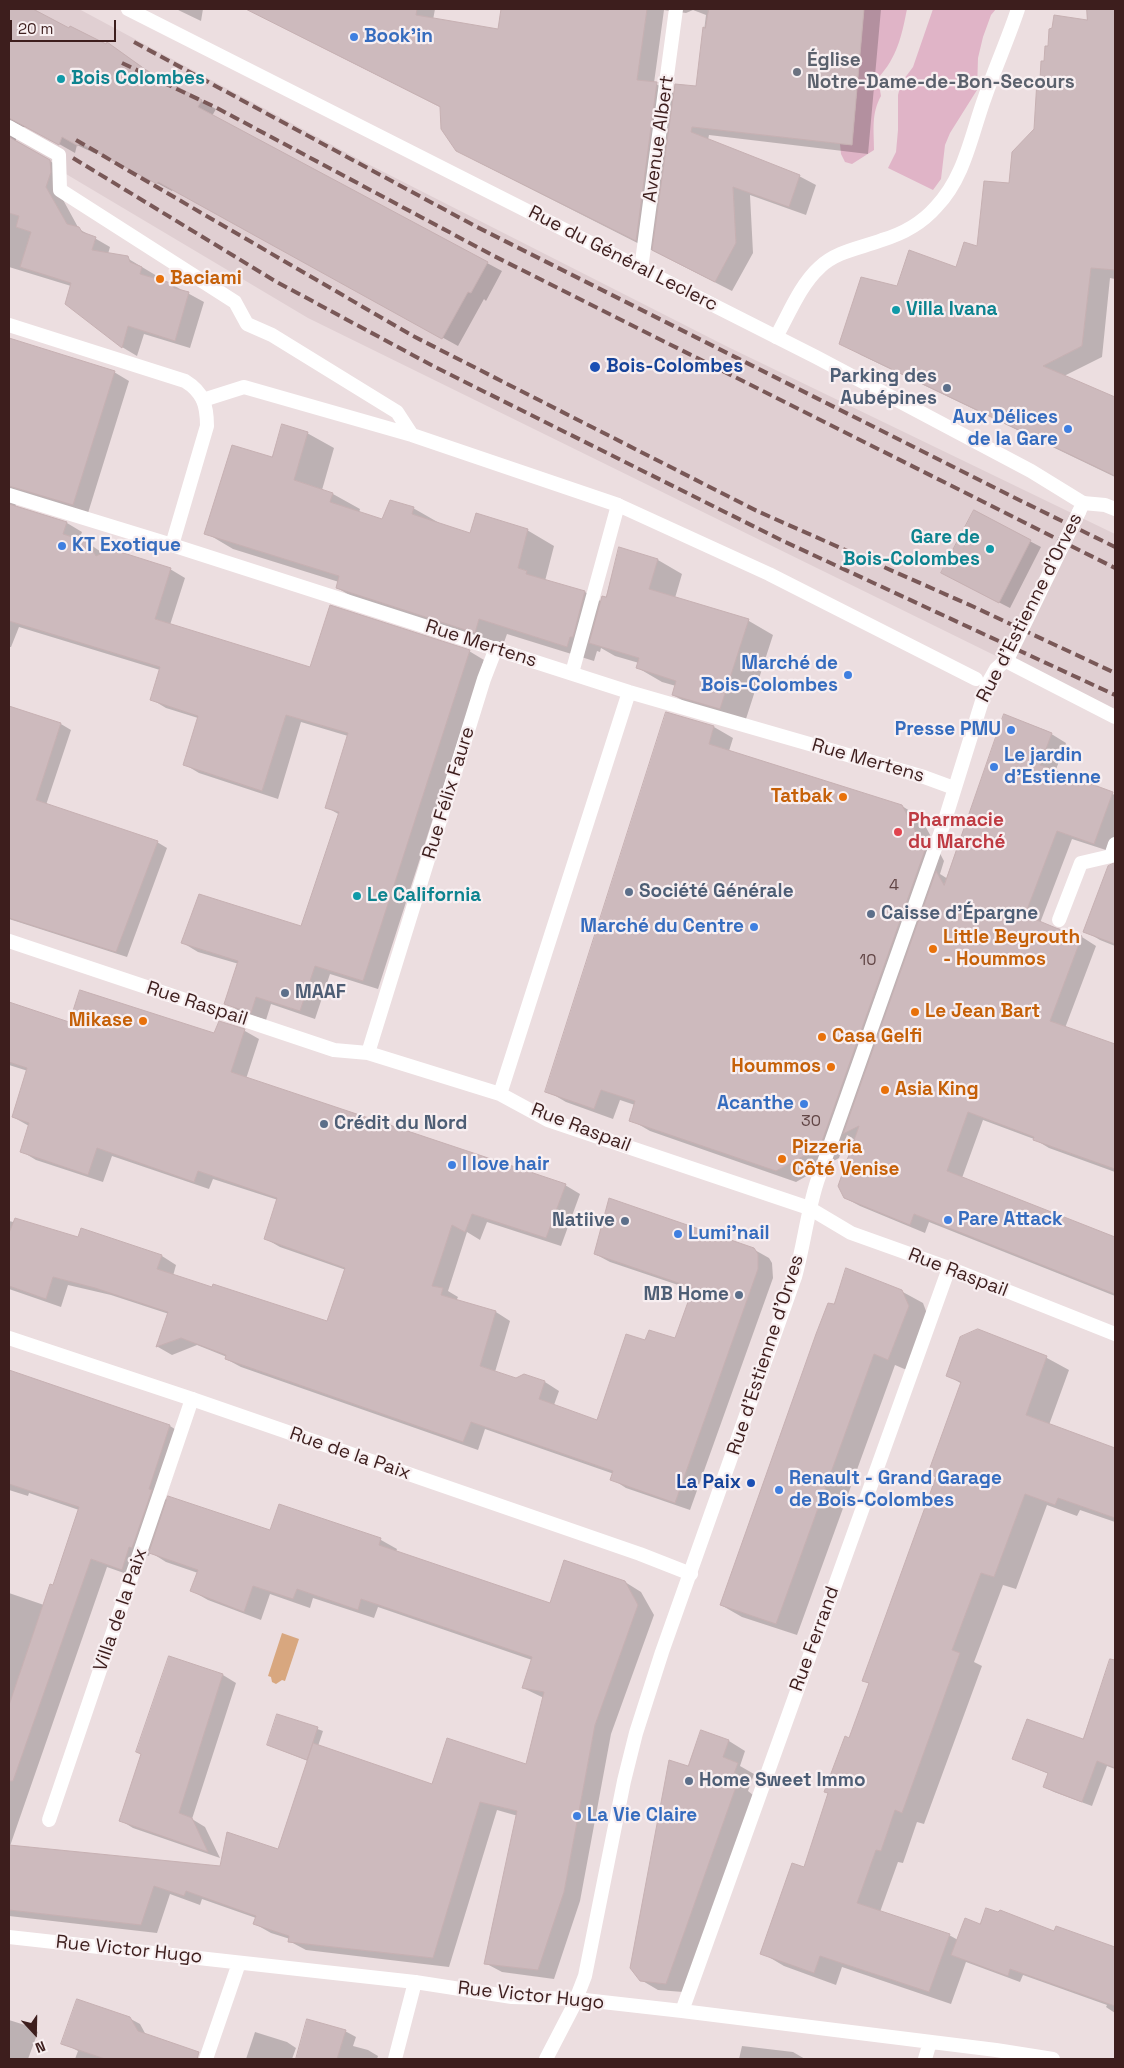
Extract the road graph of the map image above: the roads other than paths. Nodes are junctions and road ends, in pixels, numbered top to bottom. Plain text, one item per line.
1 (128, 9) edge
2 (676, 9) edge
3 (1018, 9) edge
4 (9, 128) edge
5 (641, 269) junction
6 (9, 325) edge
7 (776, 337) junction
8 (204, 400) junction
9 (412, 435) junction
10 (9, 495) edge
11 (618, 504) junction
12 (1081, 507) junction
13 (1115, 509) edge
14 (172, 545) junction
15 (496, 648) junction
16 (1007, 660) junction
17 (572, 673) junction
18 (976, 680) dead end
19 (629, 692) junction
20 (1115, 717) edge
21 (954, 788) junction
22 (1115, 844) edge
23 (1059, 920) dead end
24 (9, 941) edge
25 (368, 1053) junction
26 (500, 1094) junction
27 (808, 1208) junction
28 (949, 1268) junction
29 (1115, 1334) edge
30 (9, 1338) edge
31 (192, 1399) junction
32 (691, 1574) junction
33 (49, 1820) dead end
34 (9, 1937) edge
35 (239, 1963) junction
36 (415, 1982) junction
37 (576, 1999) junction
38 (682, 2011) junction
39 (930, 2042) junction
40 (206, 2059) edge
41 (395, 2059) edge
42 (546, 2059) edge
43 (925, 2059) edge
44 (1053, 2059) edge

1 - 5 street, Rue du Général Leclerc
2 - 5 street, Avenue Albert
3 - 7 street
4 - 9 street
5 - 7 street, Rue du Général Leclerc
6 - 8 street
7 - 12 street, Rue du Général Leclerc
8 - 9 street
8 - 14 street
9 - 11 street
10 - 14 street, Rue Mertens
11 - 17 street
11 - 18 street
12 - 13 street, Rue du Général Leclerc
12 - 16 street, Rue d'Estienne d'Orves, bridge
14 - 15 street, Rue Mertens
15 - 17 street, Rue Mertens
15 - 25 street, Rue Félix Faure
16 - 20 street
16 - 21 street, Rue d'Estienne d'Orves
17 - 19 street, Rue Mertens
19 - 21 street, Rue Mertens
19 - 26 street
21 - 27 street, Rue d'Estienne d'Orves
22 - 23 street
24 - 25 street, Rue Raspail
25 - 26 street, Rue Raspail
26 - 27 street, Rue Raspail
27 - 28 street, Rue Raspail
27 - 32 street, Rue d'Estienne d'Orves
28 - 29 street, Rue Raspail
28 - 38 street, Rue Ferrand
30 - 31 street, Rue de la Paix
31 - 32 street, Rue de la Paix
31 - 33 street, Villa de la Paix
32 - 37 street, Rue d'Estienne d'Orves
34 - 35 street, Rue Victor Hugo
35 - 36 street, Rue Victor Hugo
35 - 40 street
36 - 37 street, Rue Victor Hugo
36 - 41 street
37 - 38 street, Rue Victor Hugo
37 - 42 street, Rue d'Estienne d'Orves
38 - 39 street, Rue Victor Hugo
39 - 43 street
39 - 44 street, Rue Victor Hugo

